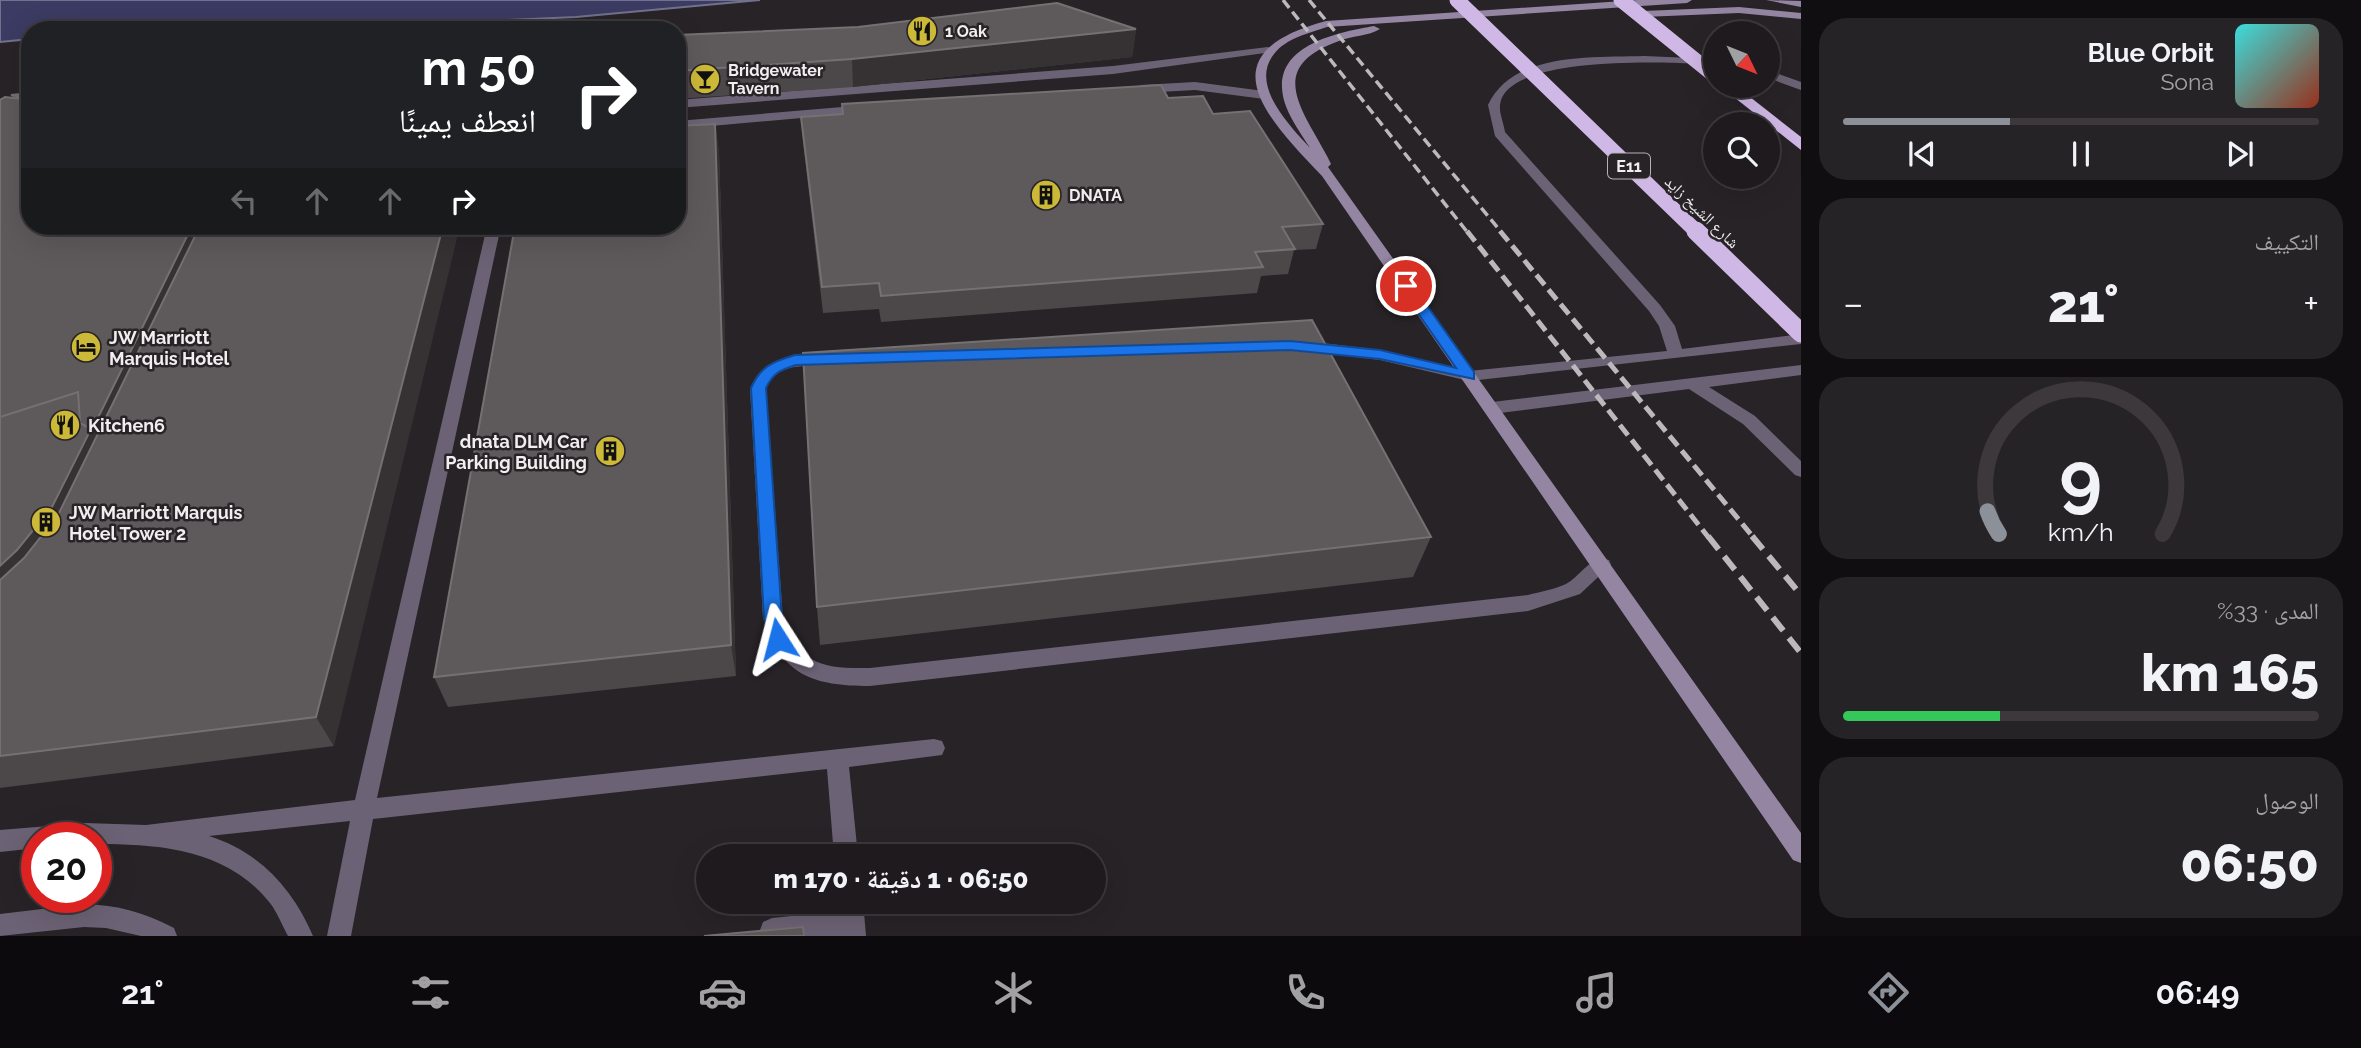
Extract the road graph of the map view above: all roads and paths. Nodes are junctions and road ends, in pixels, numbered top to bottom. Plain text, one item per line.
1 (1457, 0) edge
2 (1621, 0) edge
3 (1687, 0) edge
4 (1771, 0) edge
5 (1801, 4) edge
6 (1801, 16) edge
7 (1268, 50) junction
8 (1703, 61) edge
9 (1703, 66) edge
10 (1780, 78) edge
11 (1801, 86) edge
12 (1126, 90) edge
13 (855, 91) junction
14 (1264, 95) junction
15 (1742, 98) edge
16 (686, 103) edge
17 (886, 107) edge
18 (860, 109) junction
19 (686, 124) edge
20 (1801, 145) edge
21 (1327, 173) junction
22 (492, 235) edge
23 (1801, 333) edge
24 (1801, 339) edge
25 (1290, 345) edge
26 (1676, 355) junction
27 (850, 359) edge
28 (1801, 370) edge
29 (1469, 376) junction
30 (1691, 383) junction
31 (1492, 408) junction
32 (1801, 471) edge
33 (1602, 565) junction
34 (934, 748) dead end
35 (838, 758) junction
36 (364, 808) junction
37 (154, 832) junction
38 (0, 841) edge
39 (845, 844) edge
40 (1801, 852) edge
41 (852, 919) edge
42 (0, 926) edge
43 (749, 933) edge
44 (165, 936) edge
45 (301, 936) edge
46 (339, 936) edge

1 - 23 highway, شارع الشيخ زايد / E11, bridge
2 - 9 highway, bridge
3 - 7 street
4 - 5 street
6 - 21 street
7 - 13 street
7 - 14 street
8 - 26 street
10 - 11 street
12 - 14 street
13 - 16 street
13 - 18 street
14 - 21 street
15 - 20 highway
17 - 18 street
18 - 19 street
21 - 29 street
22 - 36 street
24 - 26 street
25 - 29 street
26 - 29 street
27 - 33 street
28 - 30 street
29 - 31 street
30 - 31 street
30 - 32 street
31 - 33 street
33 - 40 street
34 - 35 street
35 - 36 street
35 - 39 street
36 - 37 street
36 - 46 street
37 - 38 street
37 - 45 street
41 - 43 street
42 - 44 street

